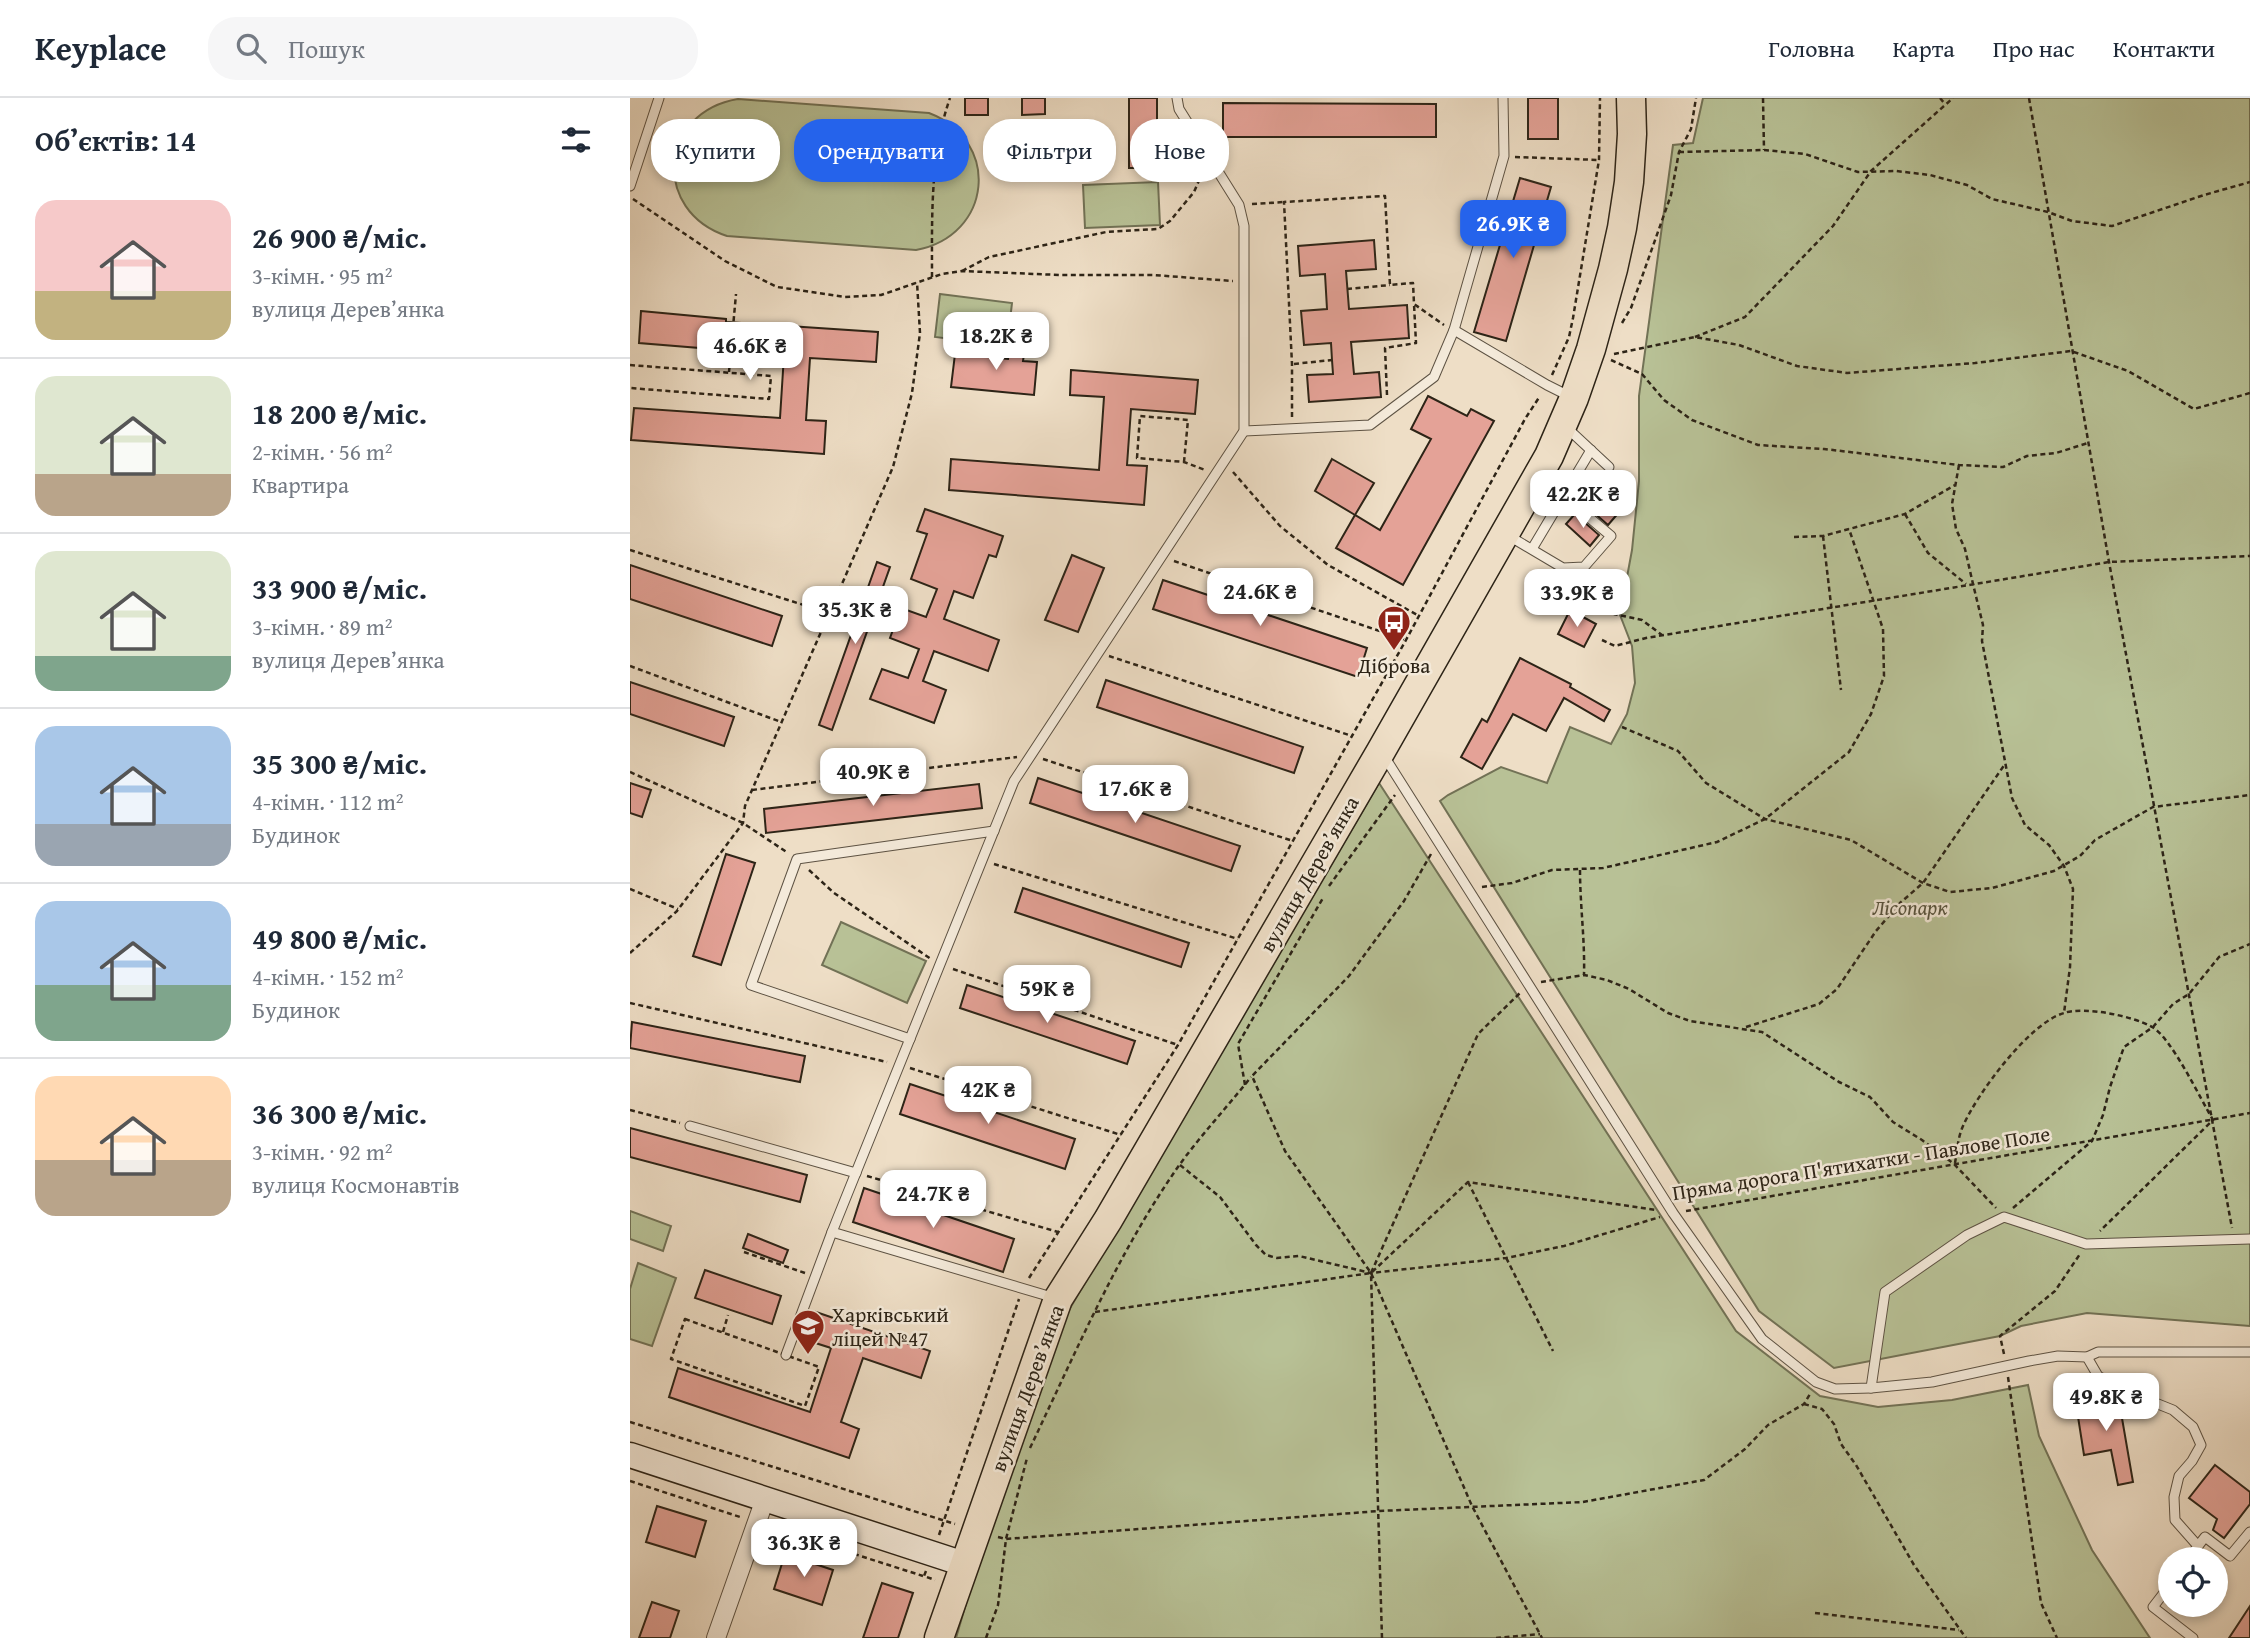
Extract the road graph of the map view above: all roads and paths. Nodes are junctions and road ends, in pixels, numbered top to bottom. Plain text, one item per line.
1 (659, 98) edge
2 (950, 98) edge
3 (1178, 98) edge
4 (1503, 98) edge
5 (1600, 98) edge
6 (1631, 98) edge
7 (1696, 98) edge
8 (1763, 98) edge
9 (1940, 98) edge
10 (1953, 98) edge
11 (2029, 98) edge
12 (1945, 104) junction
13 (1185, 119) edge
14 (1764, 150) junction
15 (1679, 152) junction
16 (1504, 156) junction
17 (1599, 160) junction
18 (1871, 172) junction
19 (2250, 181) edge
20 (1198, 182) edge
21 (1224, 182) edge
22 (630, 184) edge
23 (630, 197) edge
24 (1284, 202) junction
25 (1239, 205) junction
26 (2048, 212) junction
27 (962, 271) junction
28 (932, 277) junction
29 (1243, 281) junction
30 (917, 282) junction
31 (1390, 285) junction
32 (1347, 289) dead end
33 (736, 293) dead end
34 (1414, 303) junction
35 (1454, 330) junction
36 (1617, 332) dead end
37 (1695, 337) junction
38 (2071, 351) junction
39 (1332, 360) dead end
40 (1292, 364) junction
41 (630, 365) edge
42 (729, 373) junction
43 (1547, 385) junction
44 (630, 388) edge
45 (2250, 393) edge
46 (1574, 398) junction
47 (1390, 409) junction
48 (1563, 424) junction
49 (1292, 428) junction
50 (1244, 431) junction
51 (2088, 443) junction
52 (1591, 450) junction
53 (1224, 461) junction
54 (1184, 462) junction
55 (1959, 465) junction
56 (1609, 467) dead end
57 (1215, 474) junction
58 (1538, 475) junction
59 (1955, 485) junction
60 (1563, 496) junction
61 (1905, 514) junction
62 (1849, 529) junction
63 (1505, 533) junction
64 (1823, 536) junction
65 (1794, 537) dead end
66 (1532, 549) junction
67 (630, 550) edge
68 (1161, 556) junction
69 (2250, 556) edge
70 (2109, 562) junction
71 (1563, 568) junction
72 (1973, 584) junction
73 (1968, 585) junction
74 (1872, 601) junction
75 (1830, 608) junction
76 (829, 613) junction
77 (1419, 616) junction
78 (1662, 635) junction
79 (1406, 640) junction
80 (1602, 640) dead end
81 (1098, 652) junction
82 (630, 666) edge
83 (1841, 690) dead end
84 (782, 723) junction
85 (1622, 727) dead end
86 (1352, 736) junction
87 (1381, 751) junction
88 (1031, 755) junction
89 (2005, 764) junction
90 (630, 772) edge
91 (1403, 784) junction
92 (752, 790) junction
93 (2250, 795) edge
94 (2153, 807) junction
95 (1765, 819) junction
96 (743, 823) junction
97 (994, 831) junction
98 (1293, 841) junction
99 (1438, 842) junction
100 (982, 861) junction
101 (2064, 866) junction
102 (1580, 869) junction
103 (1923, 883) junction
104 (1329, 886) dead end
105 (630, 889) edge
106 (1468, 890) junction
107 (1323, 897) dead end
108 (678, 909) junction
109 (1238, 939) junction
110 (2250, 944) edge
111 (630, 953) edge
112 (1584, 975) junction
113 (1529, 984) junction
114 (2189, 993) junction
115 (630, 1003) edge
116 (2064, 1013) junction
117 (2153, 1027) junction
118 (1743, 1028) junction
119 (910, 1039) junction
120 (900, 1065) junction
121 (1252, 1076) junction
122 (1245, 1085) junction
123 (630, 1110) edge
124 (2250, 1113) edge
125 (2213, 1120) junction
126 (690, 1126) joint
127 (1121, 1135) junction
128 (2092, 1141) junction
129 (1954, 1164) junction
130 (1180, 1165) junction
131 (856, 1173) junction
132 (1468, 1182) junction
133 (1673, 1213) junction
134 (2004, 1217) junction
135 (832, 1232) junction
136 (1058, 1232) junction
137 (2234, 1238) junction
138 (2250, 1239) edge
139 (2086, 1244) junction
140 (744, 1252) dead end
141 (1506, 1258) junction
142 (1371, 1273) junction
143 (815, 1276) junction
144 (1023, 1288) junction
145 (1058, 1299) junction
146 (1095, 1312) junction
147 (728, 1315) dead end
148 (723, 1332) junction
149 (1553, 1351) dead end
150 (2250, 1352) edge
151 (786, 1355) junction
152 (2087, 1357) junction
153 (2006, 1366) junction
154 (1871, 1388) junction
155 (630, 1422) edge
156 (630, 1455) edge
157 (630, 1481) edge
158 (765, 1499) junction
159 (1472, 1506) junction
160 (1380, 1511) junction
161 (944, 1521) junction
162 (756, 1522) junction
163 (2250, 1532) edge
164 (996, 1537) dead end
165 (1006, 1539) junction
166 (2198, 1546) joint
167 (964, 1564) junction
168 (928, 1565) junction
169 (939, 1581) dead end
170 (1815, 1612) dead end
171 (2166, 1617) edge
172 (1961, 1630) junction
173 (1541, 1636) edge
174 (716, 1638) edge
175 (939, 1638) edge
176 (986, 1638) edge
177 (1382, 1638) edge
178 (1496, 1638) edge
179 (1968, 1638) edge
180 (2057, 1638) edge
181 (2193, 1638) edge

1 - 22 lane
2 - 28 path
3 - 13 lane
4 - 16 lane
5 - 17 path
6 - 46 main road, вулиця Дерев’янка
7 - 15 path
8 - 14 path
9 - 12 path
10 - 12 path
11 - 26 path
12 - 18 path
14 - 15 path
14 - 18 path
15 - 36 path
16 - 17 path
16 - 35 lane
17 - 43 path
18 - 26 path
18 - 37 path
19 - 26 path
20 - 27 path
21 - 25 lane
23 - 30 path
24 - 25 path
24 - 31 path
24 - 40 path
25 - 29 lane
26 - 38 path
27 - 28 path
27 - 29 path
28 - 30 path
29 - 50 lane
30 - 76 path
31 - 32 path
31 - 34 path
33 - 42 path
34 - 35 path
34 - 47 path
35 - 43 lane
35 - 47 lane
37 - 38 path
37 - 55 path
38 - 45 path
38 - 51 path
39 - 40 path
40 - 49 path
41 - 42 path
42 - 44 path
43 - 46 lane
43 - 77 path
46 - 48 main road, вулиця Дерев’янка
47 - 49 lane
48 - 52 lane
48 - 58 main road, вулиця Дерев’янка
49 - 50 lane
50 - 53 lane
51 - 55 path
51 - 70 path
52 - 56 lane
52 - 60 lane
53 - 57 lane
53 - 77 path
54 - 54 path
54 - 57 path
55 - 59 path
57 - 68 lane
58 - 60 lane
58 - 63 main road, вулиця Дерев’янка
59 - 61 path
59 - 72 path
60 - 66 lane
60 - 71 lane
61 - 62 path
61 - 73 path
62 - 64 path
62 - 74 path
63 - 66 lane
63 - 87 main road, вулиця Дерев’янка
64 - 65 path
64 - 75 path
66 - 71 lane
67 - 76 path
68 - 79 path
68 - 81 lane
69 - 70 path
70 - 72 path
70 - 94 path
71 - 78 path
72 - 73 path
72 - 89 path
73 - 74 path
74 - 75 path
74 - 95 path
75 - 78 path
75 - 83 path
76 - 84 path
77 - 79 path
78 - 80 path
79 - 86 path
81 - 86 path
81 - 88 lane
82 - 84 path
84 - 92 path
85 - 95 path
86 - 98 path
87 - 91 lane
87 - 145 main road, вулиця Дерев’янка
88 - 92 path
88 - 97 lane
88 - 98 path
89 - 101 path
89 - 103 path
90 - 96 path
91 - 99 lane
91 - 104 path
92 - 96 path
93 - 94 path
94 - 101 path
94 - 114 path
95 - 102 path
95 - 103 path
96 - 108 path
97 - 100 lane
97 - 119 lane
98 - 109 path
99 - 106 lane
99 - 121 path
100 - 109 path
100 - 119 lane
101 - 103 path
101 - 116 path
102 - 106 path
102 - 112 path
103 - 118 path
105 - 108 path
106 - 113 lane
107 - 122 path
108 - 111 path
109 - 127 path
110 - 114 path
112 - 113 path
112 - 118 path
113 - 133 lane
113 - 142 path
114 - 117 path
114 - 125 path
115 - 120 path
116 - 117 path
116 - 129 path
117 - 125 path
117 - 128 path
118 - 129 path
119 - 120 lane
120 - 127 path
120 - 131 lane
121 - 122 path
121 - 142 path
122 - 130 path
123 - 126 path
124 - 125 path, Пряма дорога П'ятихатки - Павлове Поле
125 - 128 path, Пряма дорога П'ятихатки - Павлове Поле
125 - 137 path
125 - 139 path
126 - 131 lane
127 - 136 path
128 - 129 path, Пряма дорога П'ятихатки - Павлове Поле
128 - 134 path
129 - 133 path, Пряма дорога П'ятихатки - Павлове Поле
129 - 134 path
130 - 142 path
130 - 146 path
131 - 135 lane
131 - 136 path
132 - 133 path, Пряма дорога П'ятихатки - Павлове Поле
132 - 141 path
132 - 142 path
133 - 141 path
133 - 154 lane
134 - 139 lane
134 - 154 lane
135 - 143 lane
135 - 144 lane
136 - 144 path
137 - 138 lane
137 - 139 lane
139 - 153 path
140 - 143 path
141 - 142 path
141 - 149 path
142 - 146 path
142 - 159 path
142 - 160 path
143 - 151 lane
144 - 145 lane
144 - 161 path
145 - 167 main road, вулиця Дерев’янка
146 - 165 path
147 - 148 path
148 - 151 path
148 - 151 path
150 - 152 lane
152 - 153 lane
152 - 166 lane
153 - 154 lane
153 - 180 path
155 - 161 path
156 - 158 street
157 - 162 path
158 - 162 street
158 - 168 street
159 - 160 path
159 - 172 path
159 - 173 path
160 - 165 path
160 - 177 path
161 - 168 path
162 - 168 path
162 - 174 street
163 - 166 lane
164 - 165 path
165 - 176 path
167 - 168 street
167 - 175 main road, вулиця Дерев’янка
168 - 169 path
170 - 172 path
171 - 181 lane
172 - 179 path
173 - 178 path

